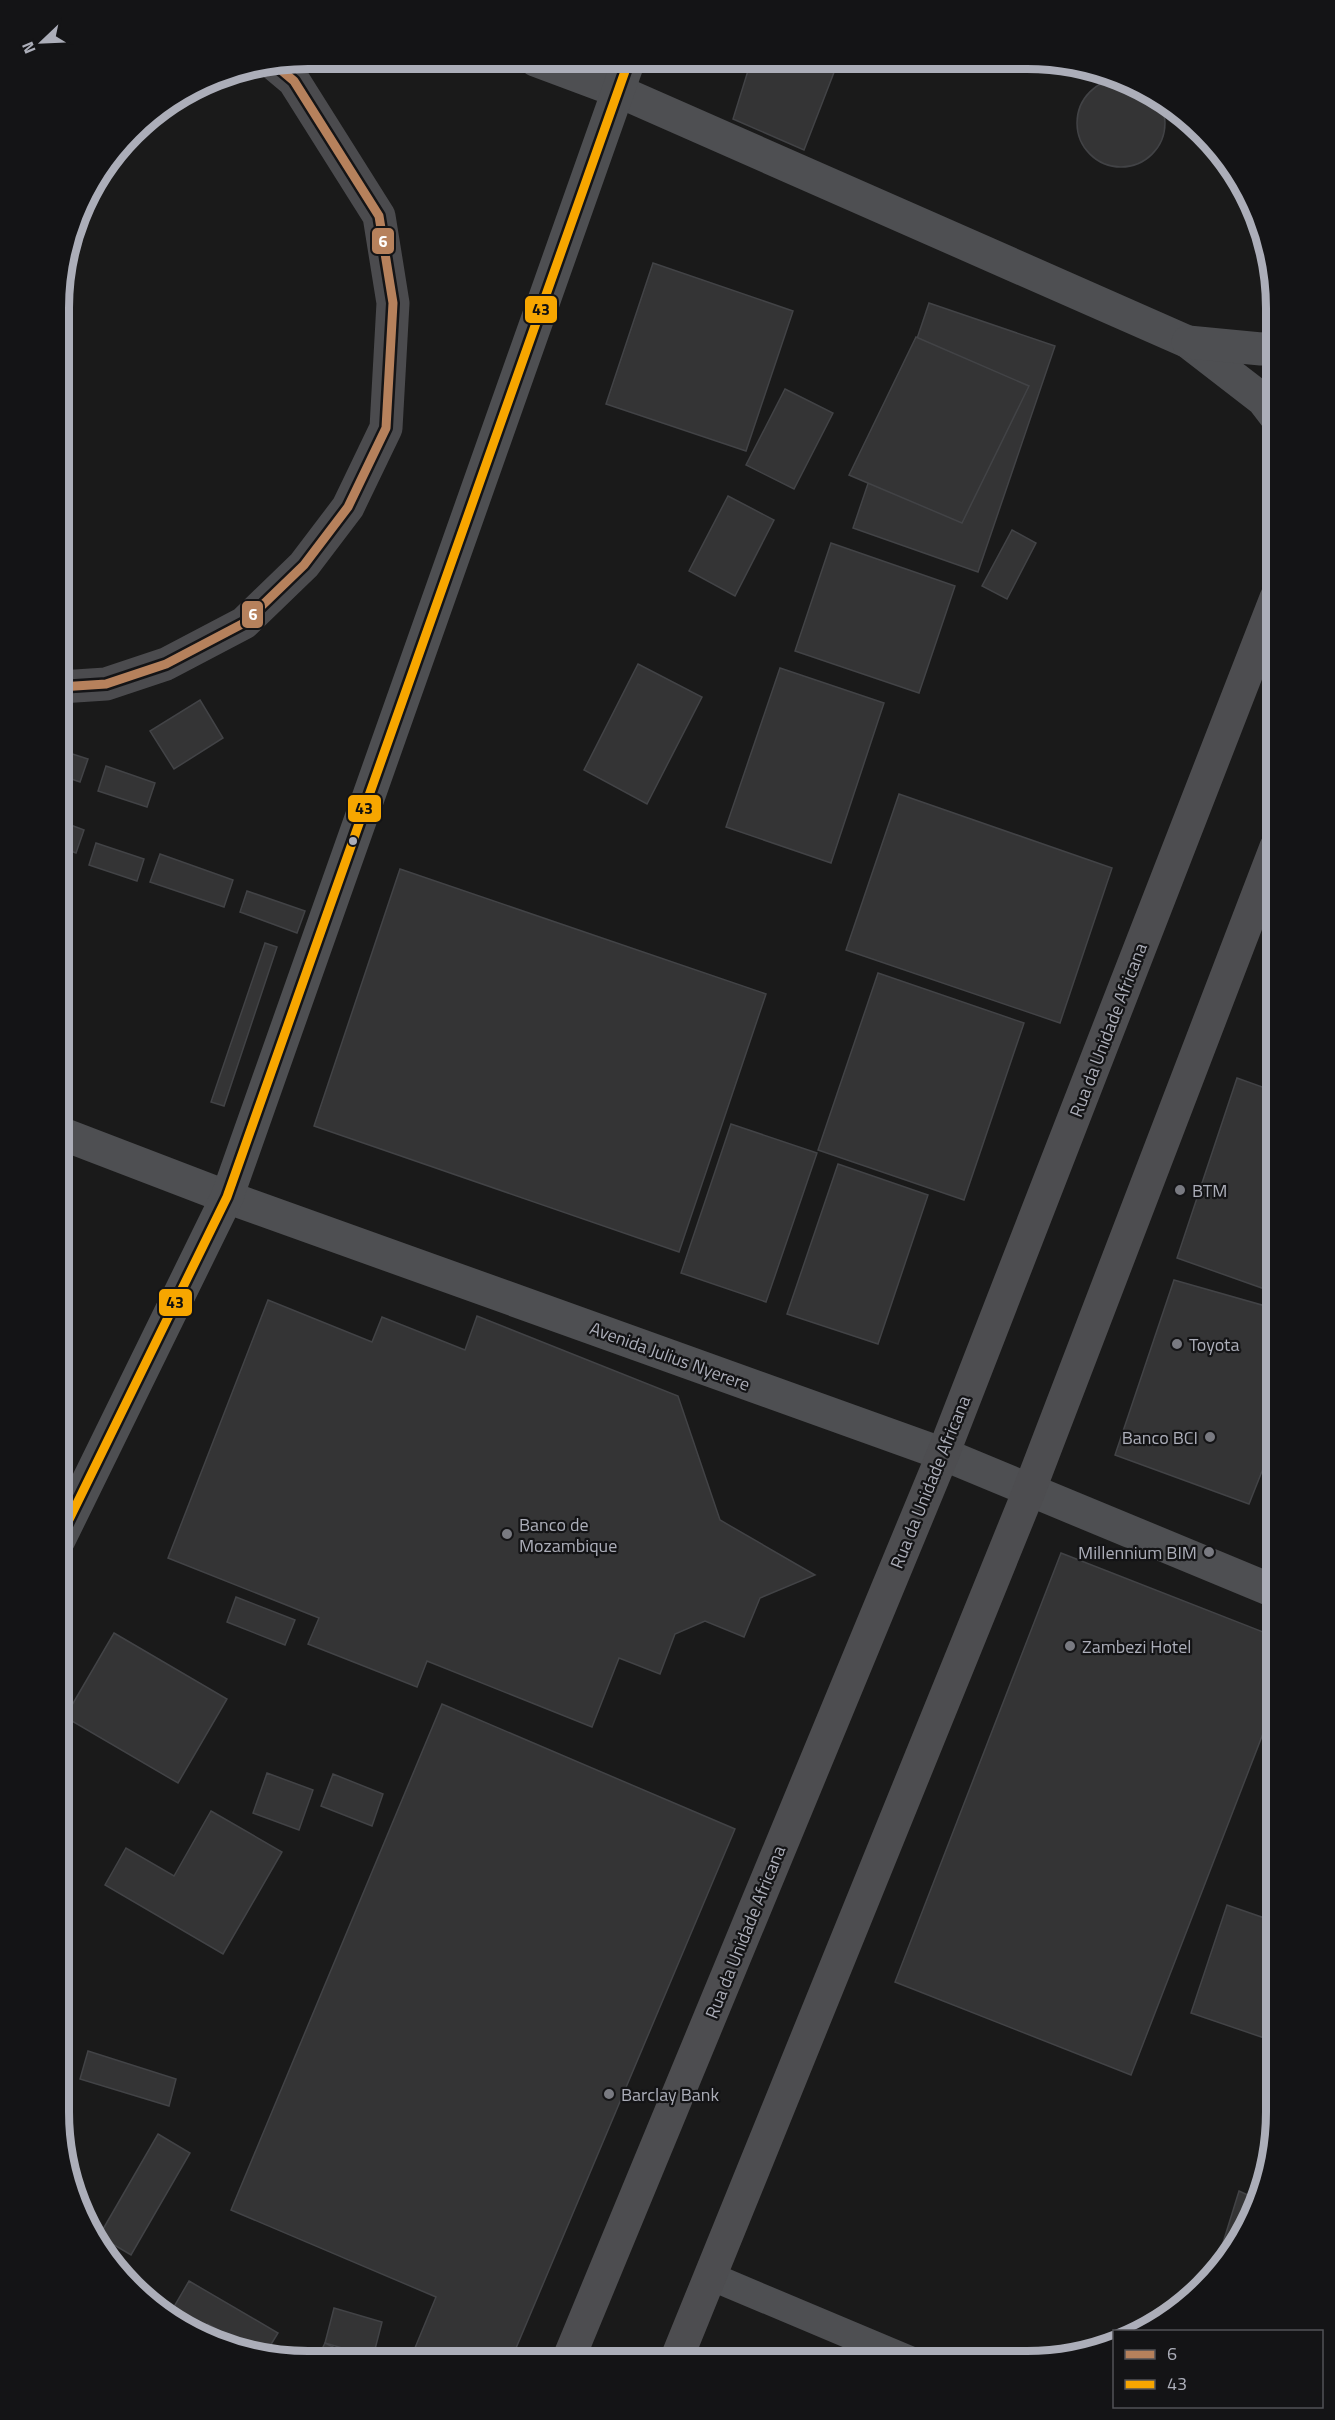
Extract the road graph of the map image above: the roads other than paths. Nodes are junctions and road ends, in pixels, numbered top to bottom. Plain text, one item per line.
1 (559, 69) edge
2 (626, 69) edge
3 (282, 71) edge
4 (618, 91) junction
5 (1188, 342) junction
6 (1266, 349) edge
7 (1266, 404) edge
8 (1266, 624) edge
9 (69, 686) edge
10 (1266, 873) edge
11 (69, 1136) edge
12 (227, 1197) junction
13 (943, 1454) junction
14 (1029, 1491) junction
15 (69, 1520) edge
16 (1266, 1588) edge
17 (710, 2276) junction
18 (572, 2351) edge
19 (680, 2351) edge
20 (888, 2351) edge

1 - 4 street
2 - 4 street
3 - 9 main road
4 - 5 street
4 - 12 street
5 - 6 street
5 - 7 street
8 - 13 street, Rua da Unidade Africana
10 - 14 street
11 - 12 street, Avenida Julius Nyerere
12 - 13 street, Avenida Julius Nyerere
12 - 15 street
13 - 14 street, Avenida Julius Nyerere
13 - 18 street, Rua da Unidade Africana
14 - 16 street, Avenida Julius Nyerere
14 - 17 street
17 - 19 street
17 - 20 lane

